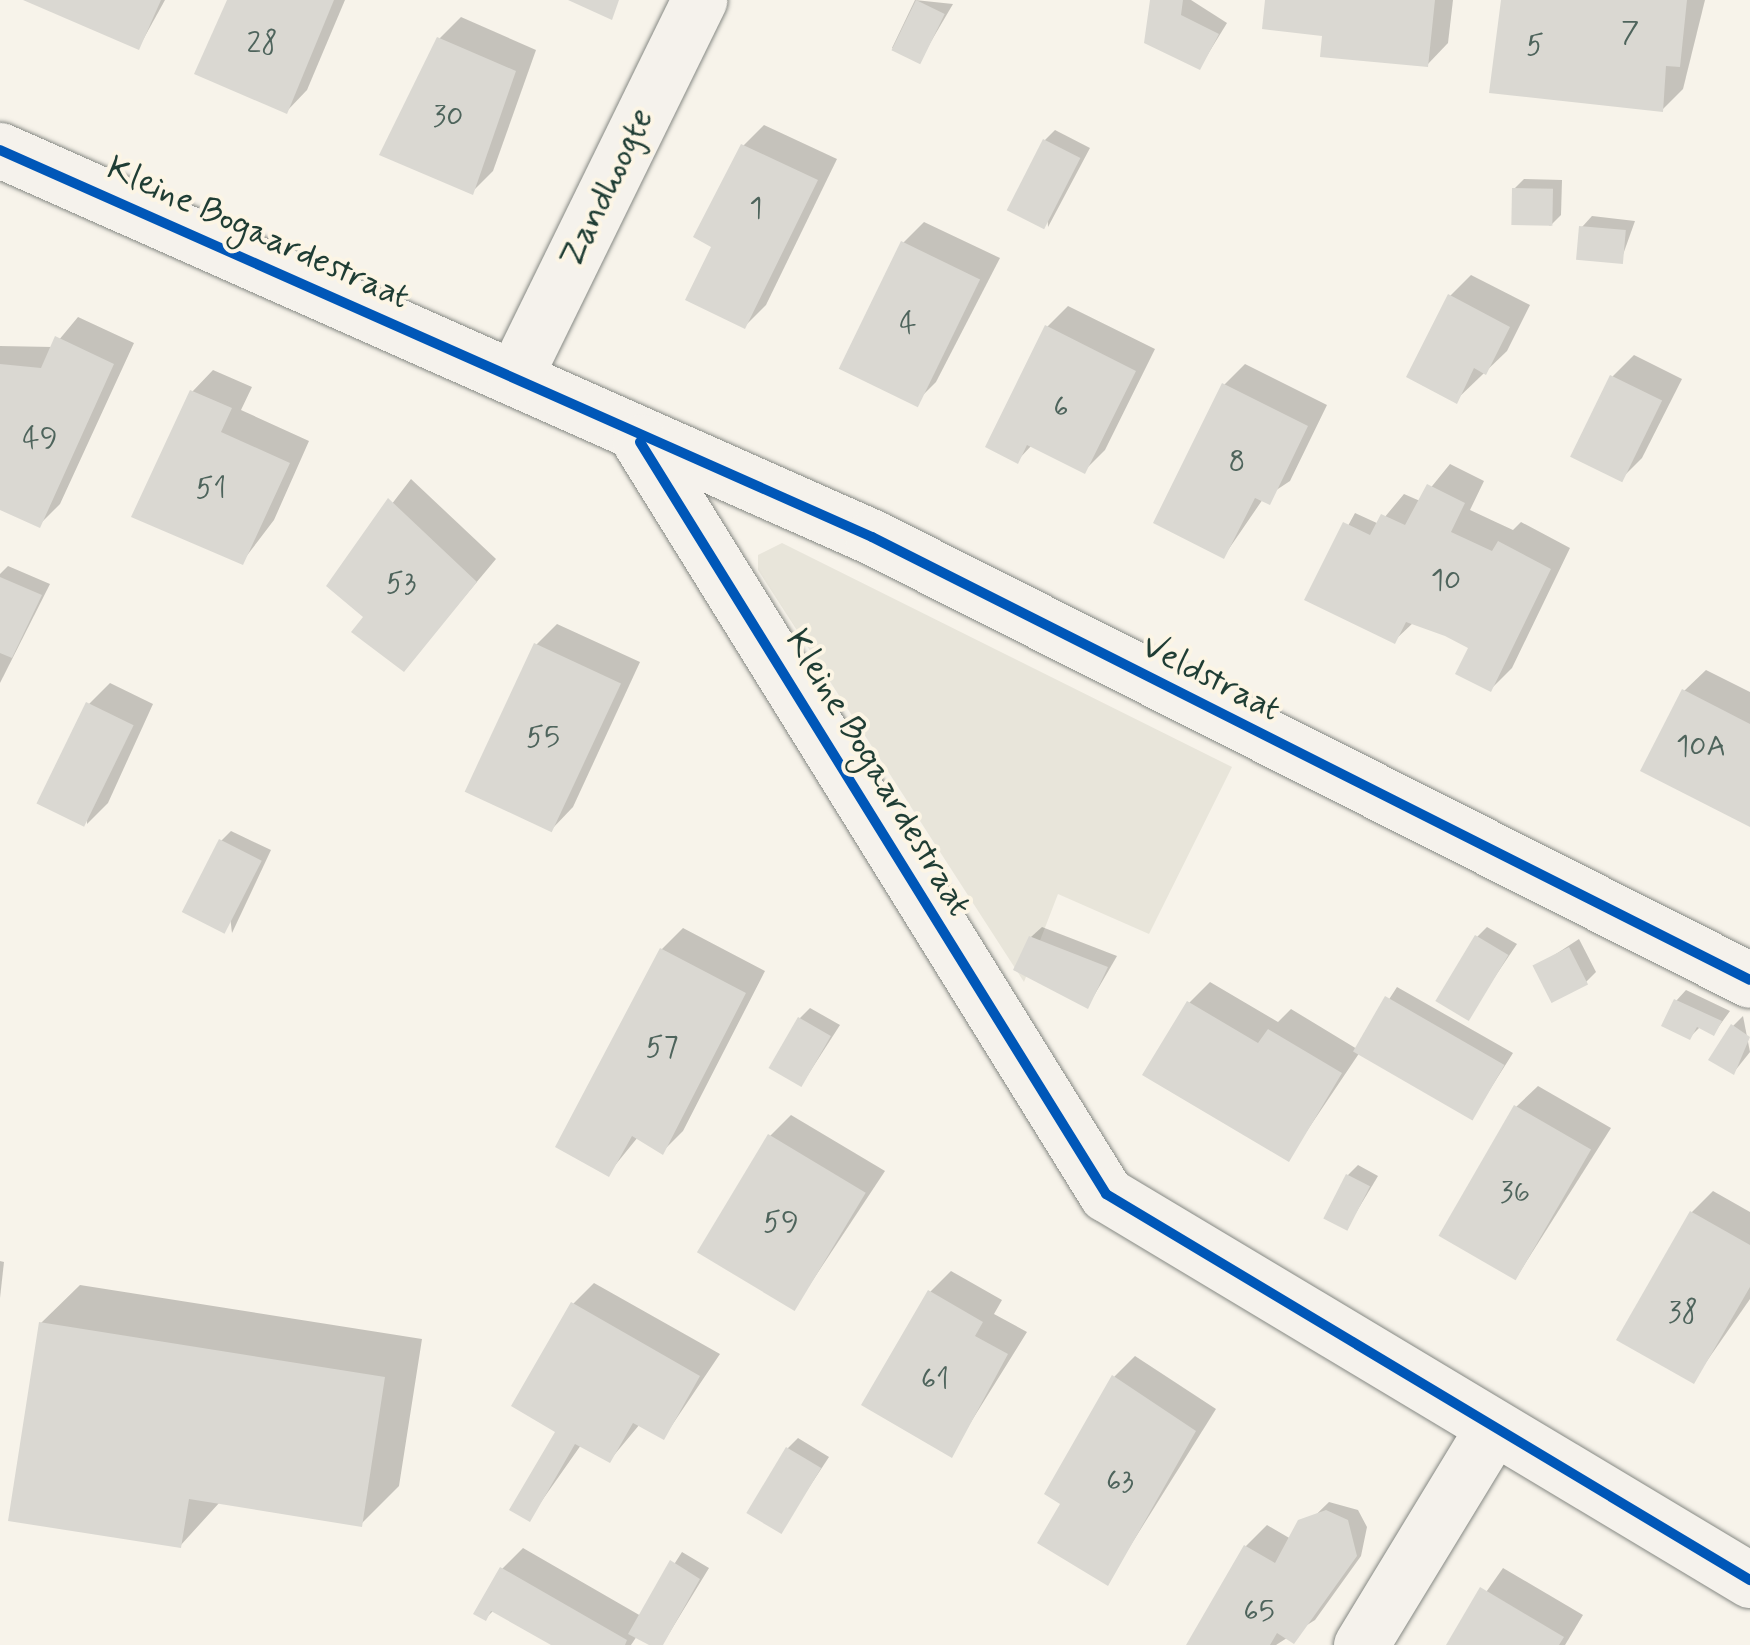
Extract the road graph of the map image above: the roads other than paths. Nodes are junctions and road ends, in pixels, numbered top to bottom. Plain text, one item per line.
1 (700, 0) edge
2 (0, 150) edge
3 (515, 376) junction
4 (640, 442) junction
5 (1750, 980) edge
6 (1491, 1431) junction
7 (1750, 1580) edge
8 (1361, 1645) edge

1 - 3 street, Zandhoogte
2 - 3 street, Kleine Bogaardestraat
3 - 4 street, Kleine Bogaardestraat
4 - 5 street, Veldstraat
4 - 6 street, Kleine Bogaardestraat
6 - 7 street, Kleine Bogaardestraat
6 - 8 street

